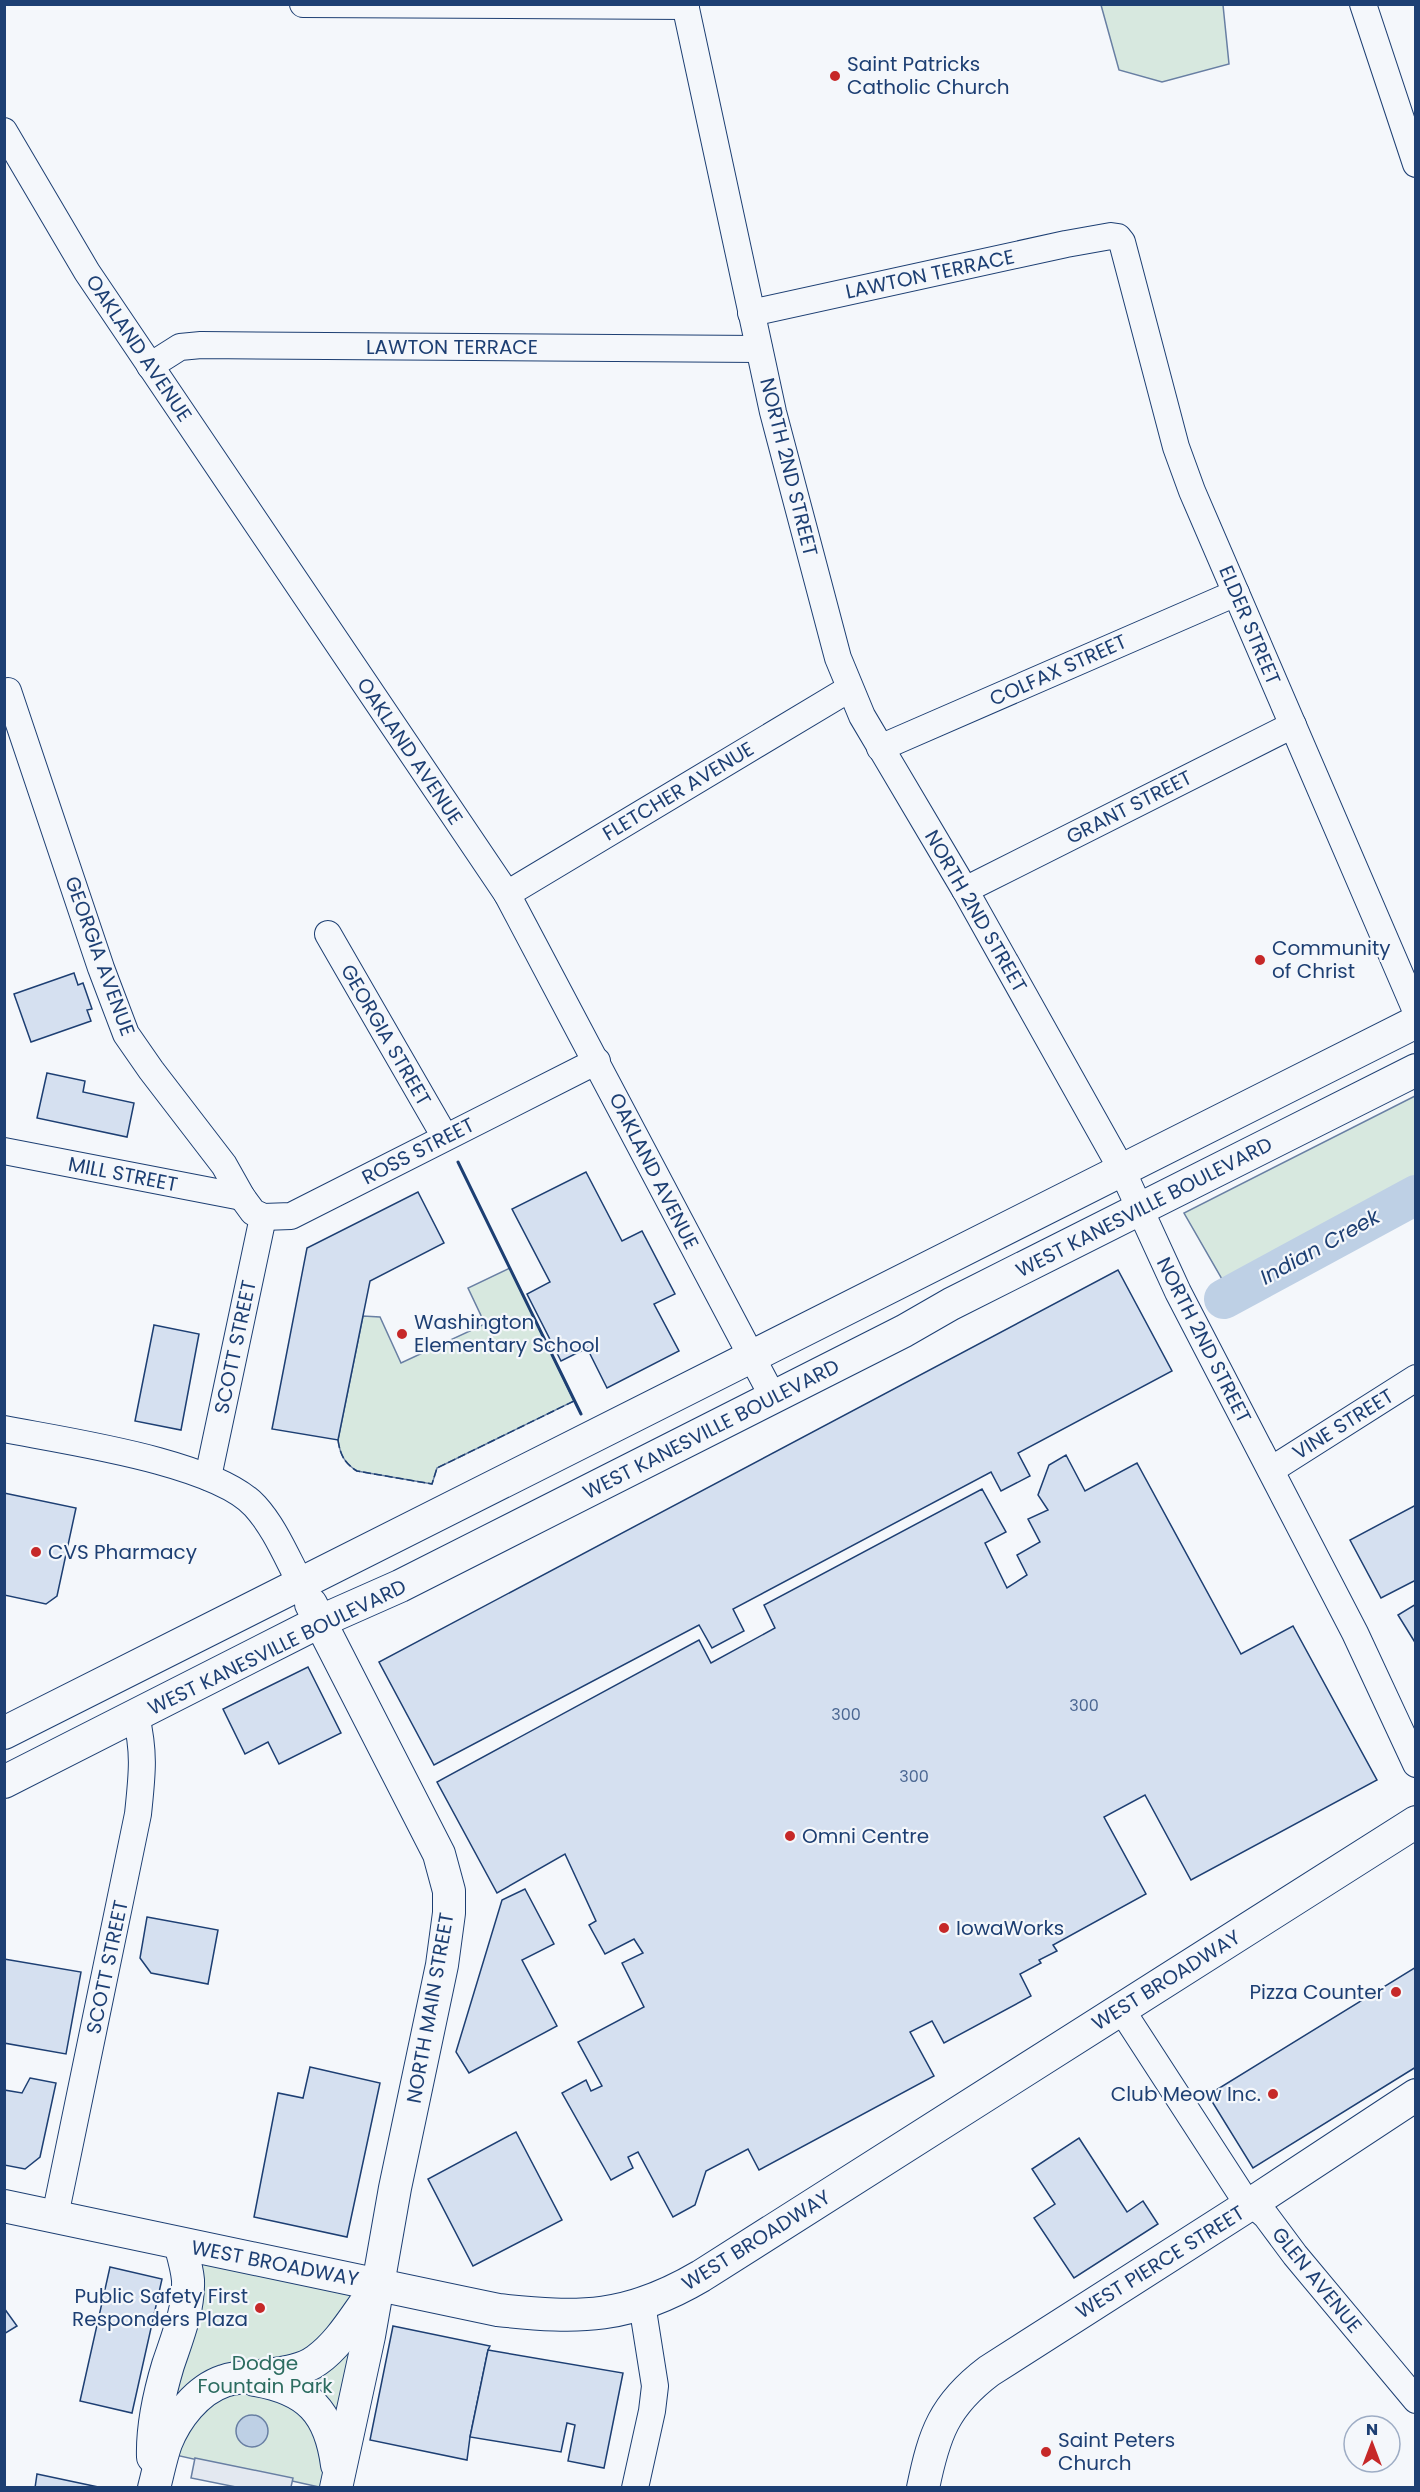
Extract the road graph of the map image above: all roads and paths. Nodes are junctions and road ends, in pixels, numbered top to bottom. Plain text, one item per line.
1 (303, 4) edge
2 (1363, 4) edge
3 (686, 5) edge
4 (4, 131) edge
5 (1416, 164) edge
6 (1111, 236) joint
7 (751, 313) junction
8 (759, 349) junction
9 (150, 366) junction
10 (1236, 593) junction
11 (849, 689) junction
12 (8, 691) dead end
13 (1293, 725) junction
14 (880, 748) junction
15 (965, 890) junction
16 (507, 894) junction
17 (328, 934) dead end
18 (1416, 1011) edge
19 (1416, 1022) edge
20 (597, 1061) junction
21 (1416, 1070) edge
22 (445, 1137) junction
23 (4, 1151) edge
24 (1122, 1170) junction
25 (242, 1197) junction
26 (1139, 1210) junction
27 (263, 1217) junction
28 (752, 1357) junction
29 (1416, 1378) edge
30 (773, 1397) junction
31 (4, 1429) edge
32 (1270, 1470) junction
33 (208, 1477) junction
34 (301, 1584) junction
35 (321, 1621) junction
36 (136, 1716) junction
37 (4, 1733) edge
38 (1416, 1764) edge
39 (4, 1782) edge
40 (1416, 1822) edge
41 (1121, 2009) junction
42 (1416, 2096) edge
43 (1252, 2203) junction
44 (4, 2206) edge
45 (55, 2216) junction
46 (180, 2244) junction
47 (379, 2284) junction
48 (642, 2304) junction
49 (242, 2378) junction
50 (1416, 2400) edge
51 (337, 2483) edge
52 (154, 2487) edge
53 (635, 2487) edge
54 (923, 2487) edge

1 - 3 street
2 - 5 street
3 - 7 street, NORTH 2ND STREET
4 - 9 street, OAKLAND AVENUE
6 - 7 street, LAWTON TERRACE
6 - 10 street, ELDER STREET
7 - 8 street, NORTH 2ND STREET
8 - 9 street, LAWTON TERRACE
8 - 11 street, NORTH 2ND STREET
9 - 16 street, OAKLAND AVENUE
10 - 13 street, ELDER STREET
10 - 14 street, COLFAX STREET
11 - 14 street, NORTH 2ND STREET
11 - 16 street, FLETCHER AVENUE
12 - 25 street, GEORGIA AVENUE
13 - 15 street, GRANT STREET
13 - 18 street, ELDER STREET
14 - 15 street, NORTH 2ND STREET
15 - 24 street, NORTH 2ND STREET
16 - 20 street, OAKLAND AVENUE
17 - 22 street, GEORGIA STREET
19 - 24 main road
20 - 22 street, ROSS STREET
20 - 28 street, OAKLAND AVENUE
21 - 26 main road, WEST KANESVILLE BOULEVARD
22 - 27 street, ROSS STREET
23 - 25 street, MILL STREET
24 - 26 street, NORTH 2ND STREET
24 - 28 main road
25 - 27 street
26 - 30 main road, WEST KANESVILLE BOULEVARD
26 - 32 street, NORTH 2ND STREET
27 - 33 street, SCOTT STREET
28 - 30 street, OAKLAND AVENUE
28 - 34 main road
29 - 32 street, VINE STREET
30 - 35 main road, WEST KANESVILLE BOULEVARD
31 - 33 street
32 - 38 street, NORTH 2ND STREET
33 - 34 street
34 - 35 main road, NORTH MAIN STREET
34 - 37 main road
35 - 36 main road, WEST KANESVILLE BOULEVARD
35 - 47 main road, NORTH MAIN STREET
36 - 39 main road, WEST KANESVILLE BOULEVARD
36 - 45 street, SCOTT STREET
40 - 41 main road, WEST BROADWAY
41 - 43 street, GLEN AVENUE
41 - 48 main road, WEST BROADWAY
42 - 43 main road, WEST PIERCE STREET
43 - 50 street, GLEN AVENUE
43 - 54 main road, WEST PIERCE STREET
44 - 45 main road, WEST BROADWAY
45 - 46 main road, WEST BROADWAY
46 - 47 main road, WEST BROADWAY
46 - 52 main road
47 - 48 main road, WEST BROADWAY
47 - 49 main road
47 - 51 main road, NORTH MAIN STREET
48 - 53 street
49 - 51 main road
49 - 52 main road

